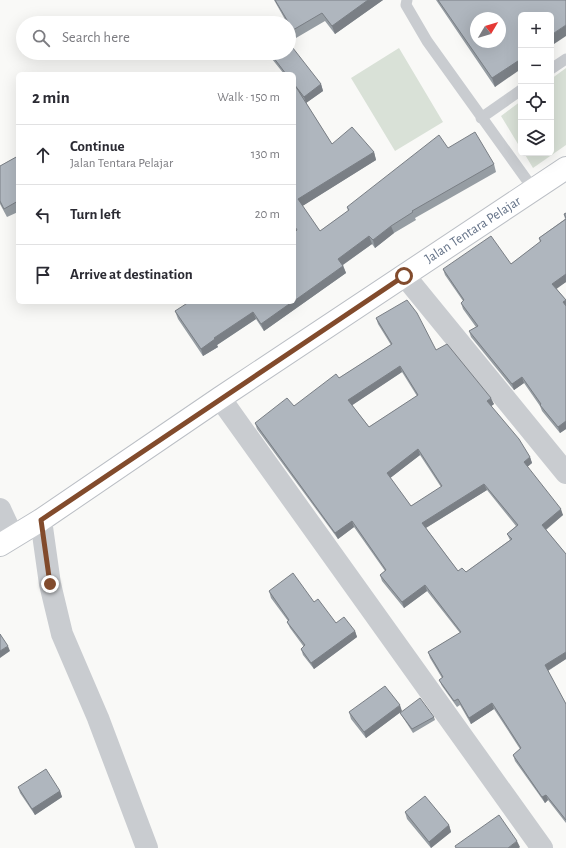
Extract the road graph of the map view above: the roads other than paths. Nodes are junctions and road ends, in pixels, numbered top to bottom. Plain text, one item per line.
1 (407, 0) edge
2 (566, 59) edge
3 (554, 67) edge
4 (518, 92) edge
5 (481, 118) junction
6 (566, 168) edge
7 (534, 190) junction
8 (404, 276) junction
9 (220, 398) junction
10 (566, 473) edge
11 (0, 509) edge
12 (41, 520) junction
13 (6, 541) edge
14 (147, 848) edge
15 (542, 848) edge

1 - 5 lane
2 - 3 lane
4 - 5 lane
5 - 7 lane
6 - 7 main road, Jalan Tentara Pelajar
7 - 8 main road, Jalan Tentara Pelajar
8 - 9 main road, Jalan Tentara Pelajar
8 - 10 street
9 - 12 main road, Jalan Tentara Pelajar
9 - 15 street
11 - 13 street
12 - 13 main road, Jalan Tentara Pelajar
12 - 14 street

